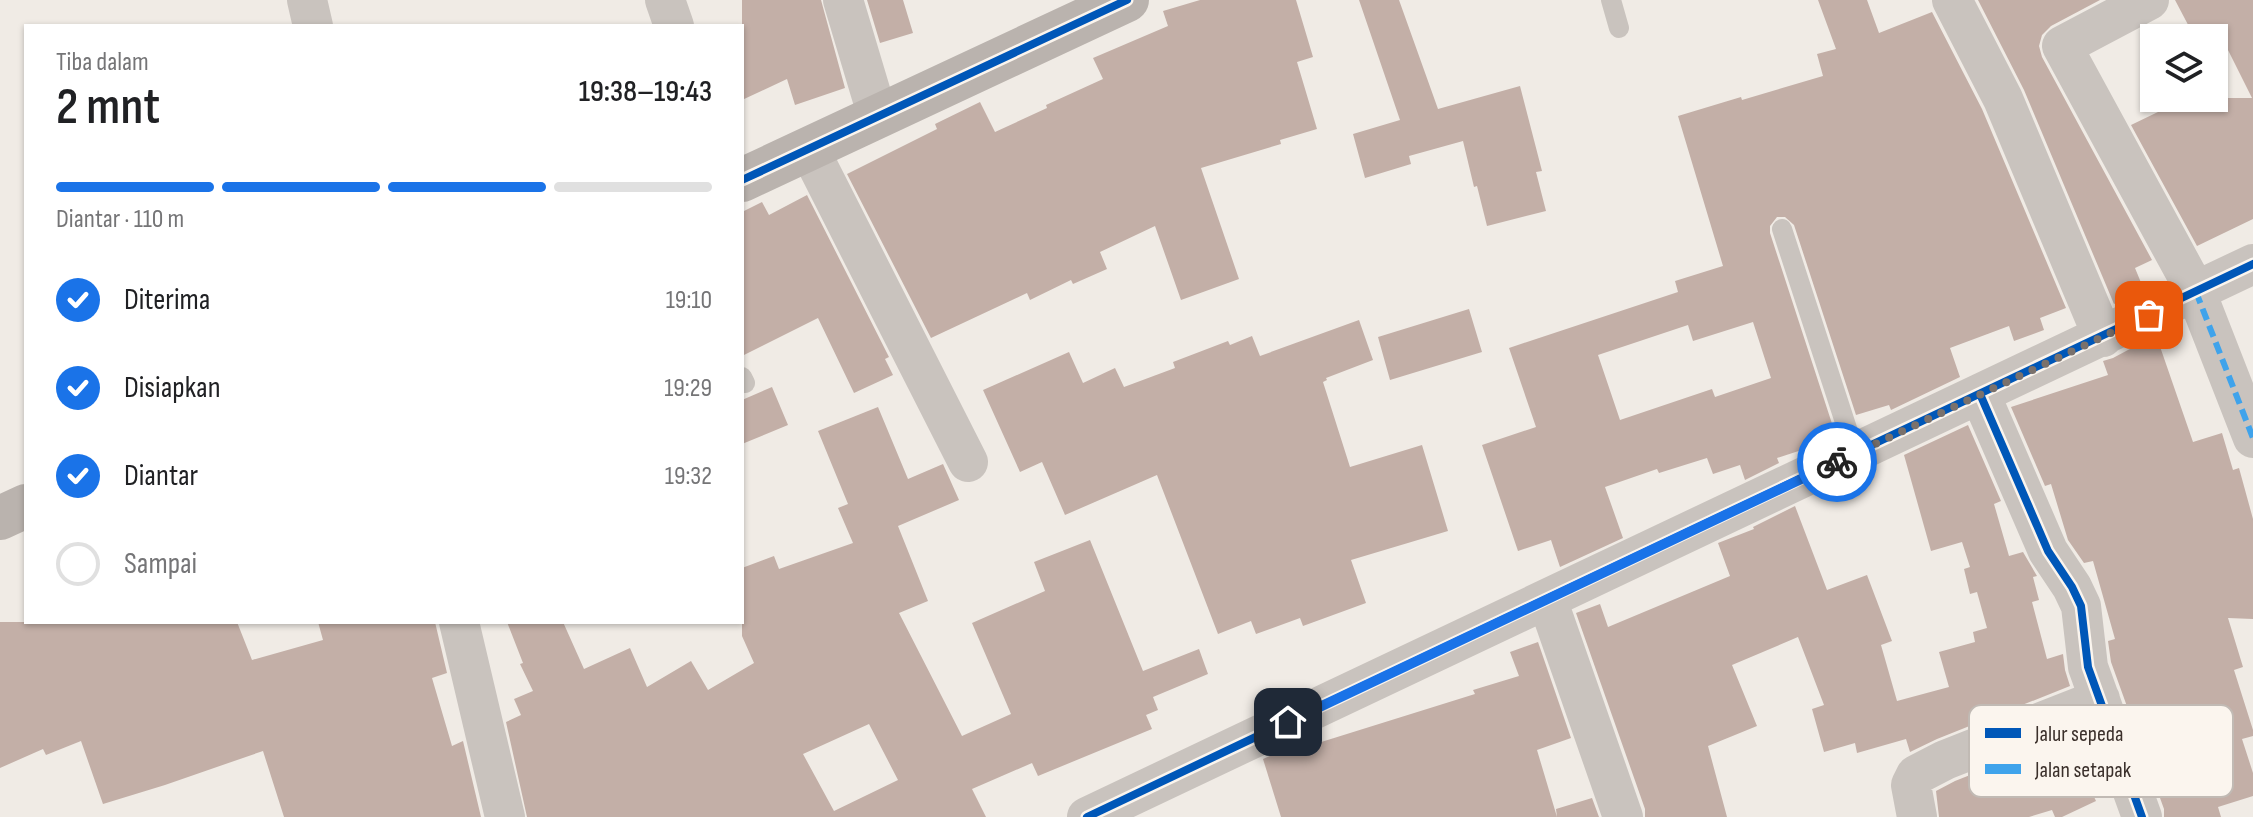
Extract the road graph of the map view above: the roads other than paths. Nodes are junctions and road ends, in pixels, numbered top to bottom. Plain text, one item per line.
1 (307, 0) edge
2 (665, 0) edge
3 (843, 0) edge
4 (1127, 0) edge
5 (1611, 0) edge
6 (1952, 0) edge
7 (2145, 1) edge
8 (313, 24) edge
9 (673, 24) edge
10 (1619, 28) dead end
11 (878, 117) junction
12 (809, 149) junction
13 (744, 179) edge
14 (1782, 229) dead end
15 (2253, 264) edge
16 (2196, 292) junction
17 (2103, 337) junction
18 (1980, 394) junction
19 (2253, 438) edge
20 (1855, 453) junction
21 (968, 462) dead end
22 (24, 507) edge
23 (0, 518) edge
24 (1547, 599) junction
25 (459, 624) edge
26 (2100, 699) junction
27 (2085, 705) edge
28 (2102, 705) edge
29 (1969, 751) edge
30 (2135, 797) edge
31 (505, 817) edge
32 (1087, 817) edge
33 (1623, 817) edge
34 (1917, 817) edge
35 (2142, 817) edge

1 - 8 street
2 - 9 street
3 - 11 street
4 - 11 street
5 - 10 lane
6 - 17 street
7 - 16 street
11 - 12 street
12 - 13 street
12 - 21 street
14 - 20 lane
15 - 16 street
16 - 17 street
16 - 19 street
17 - 18 street
18 - 20 street
18 - 26 street
20 - 24 street
22 - 23 street
24 - 32 street
24 - 33 street
25 - 31 street
26 - 27 street
26 - 28 street
29 - 34 street
30 - 35 street

